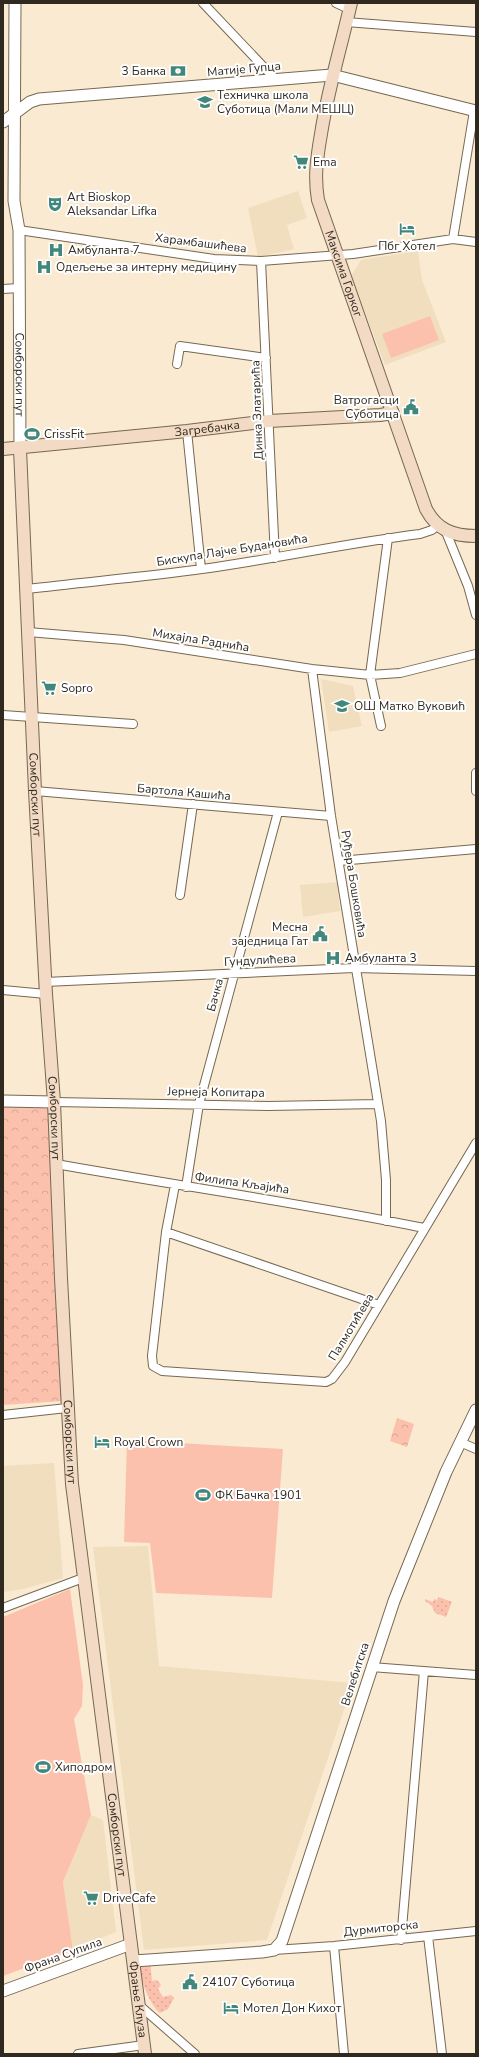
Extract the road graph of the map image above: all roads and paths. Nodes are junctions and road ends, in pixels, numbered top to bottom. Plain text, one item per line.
1 (15, 3) edge
2 (203, 3) edge
3 (336, 3) edge
4 (350, 6) edge
5 (346, 22) junction
6 (476, 32) edge
7 (332, 74) junction
8 (276, 80) junction
9 (475, 111) edge
10 (14, 115) junction
11 (3, 122) edge
12 (8, 200) edge
13 (19, 230) junction
14 (453, 239) junction
15 (476, 242) edge
16 (336, 254) junction
17 (261, 261) junction
18 (19, 288) junction
19 (3, 289) edge
20 (266, 358) junction
21 (177, 364) dead end
22 (393, 413) junction
23 (269, 421) junction
24 (187, 431) junction
25 (20, 449) junction
26 (3, 450) edge
27 (442, 529) junction
28 (476, 536) edge
29 (388, 538) junction
30 (275, 558) junction
31 (201, 569) junction
32 (27, 589) junction
33 (476, 615) edge
34 (28, 632) junction
35 (476, 654) edge
36 (312, 669) junction
37 (370, 675) junction
38 (3, 714) edge
39 (33, 716) junction
40 (133, 724) dead end
41 (381, 726) dead end
42 (476, 773) edge
43 (35, 791) junction
44 (476, 792) edge
45 (193, 804) junction
46 (278, 812) junction
47 (331, 816) junction
48 (476, 849) edge
49 (339, 861) junction
50 (180, 895) dead end
51 (354, 968) junction
52 (476, 971) edge
53 (233, 973) junction
54 (46, 988) junction
55 (3, 990) edge
56 (3, 1100) edge
57 (54, 1102) junction
58 (199, 1104) junction
59 (378, 1104) junction
60 (476, 1143) edge
61 (56, 1164) junction
62 (175, 1186) junction
63 (186, 1187) junction
64 (386, 1221) junction
65 (424, 1228) junction
66 (166, 1232) junction
67 (379, 1306) junction
68 (67, 1408) junction
69 (476, 1410) edge
70 (3, 1415) edge
71 (460, 1442) junction
72 (476, 1449) edge
73 (83, 1578) junction
74 (3, 1608) edge
75 (371, 1667) junction
76 (424, 1671) junction
77 (476, 1675) edge
78 (476, 1931) edge
79 (428, 1936) junction
80 (401, 1940) junction
81 (131, 1944) junction
82 (286, 1945) junction
83 (334, 1946) junction
84 (134, 1961) junction
85 (3, 1991) edge
86 (139, 2005) junction
87 (145, 2050) edge
88 (78, 2054) edge
89 (195, 2054) edge
90 (344, 2054) edge
91 (442, 2054) edge

1 - 10 street, Сомборски пут
2 - 8 street
3 - 4 street
4 - 5 main road, Максима Горког
5 - 6 street
5 - 7 main road, Максима Горког
7 - 8 street, Матије Гупца
7 - 9 street, Матије Гупца
7 - 16 main road, Максима Горког
8 - 10 street, Матије Гупца
9 - 14 street
10 - 11 street, Матије Гупца
10 - 12 street, Сомборски пут
12 - 13 street, Сомборски пут
13 - 17 street, Харамбашићева
13 - 18 street, Сомборски пут
14 - 15 street, Харамбашићева
14 - 16 street, Харамбашићева
16 - 17 street, Харамбашићева
16 - 22 main road, Максима Горког
17 - 20 street, Динка Златарића
18 - 19 street
18 - 25 street, Сомборски пут
20 - 21 street
20 - 23 street, Динка Златарића
22 - 23 main road, Загребачка
22 - 27 main road, Максима Горког
23 - 24 main road, Загребачка
23 - 30 street, Динка Златарића
24 - 25 main road, Загребачка
24 - 31 street
25 - 26 main road, Загребачка
25 - 32 main road, Сомборски пут
27 - 28 main road
27 - 29 street, Бискупа Лајче Будановића
27 - 33 street
29 - 30 street, Бискупа Лајче Будановића
29 - 37 street
30 - 31 street, Бискупа Лајче Будановића
31 - 32 street, Бискупа Лајче Будановића
32 - 34 main road, Сомборски пут
34 - 36 street, Михајла Раднића
34 - 39 main road, Сомборски пут
35 - 37 street, Михајла Раднића
36 - 37 street, Михајла Раднића
36 - 47 street, Руђера Бошковића
37 - 41 street
38 - 39 street
39 - 40 street
39 - 43 main road, Сомборски пут
42 - 44 street
43 - 45 street, Бартола Кашића
43 - 54 main road, Сомборски пут
45 - 46 street, Бартола Кашића
45 - 50 street
46 - 47 street, Бартола Кашића
46 - 53 street, Бачка
47 - 49 street, Руђера Бошковића
48 - 49 street
49 - 51 street, Руђера Бошковића
51 - 52 street, Гундулићева
51 - 53 street, Гундулићева
51 - 59 street, Руђера Бошковића
53 - 54 street, Гундулићева
53 - 58 street, Бачка
54 - 55 street, Гундулићева
54 - 57 main road, Сомборски пут
56 - 57 street
57 - 58 street, Јернеја Копитара
57 - 61 main road, Сомборски пут
58 - 59 street, Јернеја Копитара
58 - 63 street, Бачка
59 - 64 street, Руђера Бошковића
60 - 65 street, Палмотићева
61 - 62 street, Филипа Кљајића
61 - 68 main road, Сомборски пут
62 - 63 street, Филипа Кљајића
62 - 66 street
63 - 64 street, Филипа Кљајића
64 - 65 street, Филипа Кљајића
65 - 67 street, Палмотићева
66 - 67 street
66 - 67 street, Палмотићева
68 - 70 street
68 - 73 main road, Сомборски пут
69 - 71 street, Велебитска
71 - 72 street
71 - 75 street, Велебитска
73 - 74 street
73 - 81 main road, Сомборски пут
75 - 76 street
75 - 82 street, Велебитска
76 - 77 street
76 - 80 street
78 - 79 street, Дурмиторска
79 - 80 street, Дурмиторска
79 - 91 street
80 - 83 street, Дурмиторска
81 - 84 main road, Фрање Клуза
81 - 85 street, Франа Супила
82 - 83 street, Дурмиторска
82 - 84 street, Велебитска
83 - 90 street
84 - 86 main road, Фрање Клуза
86 - 87 main road, Фрање Клуза
86 - 89 street
87 - 88 street

